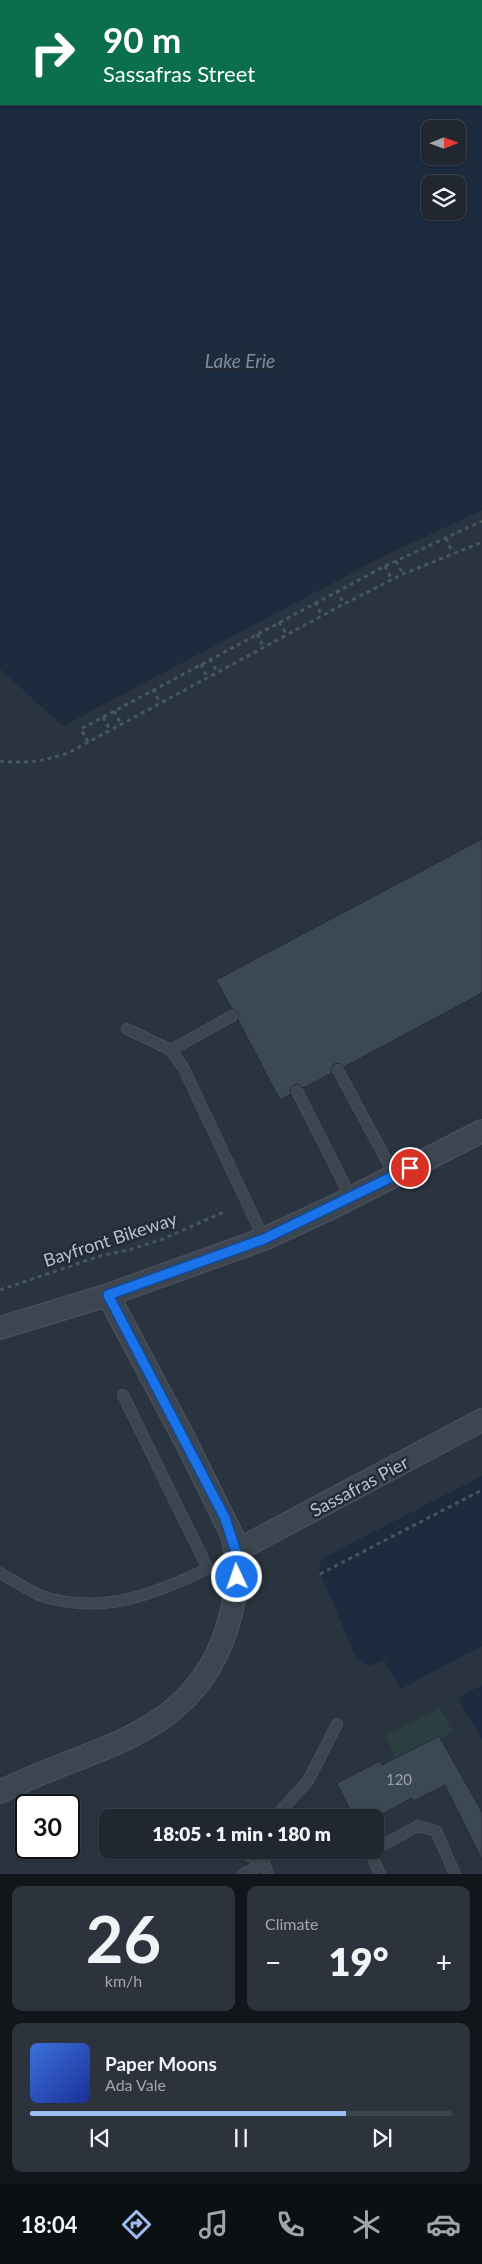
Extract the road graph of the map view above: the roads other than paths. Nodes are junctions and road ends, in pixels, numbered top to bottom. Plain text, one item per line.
1 (232, 1016) dead end
2 (126, 1030) dead end
3 (171, 1050) junction
4 (338, 1070) dead end
5 (297, 1091) dead end
6 (482, 1131) edge
7 (395, 1176) junction
8 (351, 1198) junction
9 (264, 1239) junction
10 (108, 1295) junction
11 (0, 1328) edge
12 (123, 1395) dead end
13 (482, 1420) edge
14 (236, 1552) junction
15 (0, 1574) edge
16 (337, 1724) dead end
17 (0, 1792) edge
18 (282, 1809) edge
19 (384, 1845) edge
20 (255, 1859) edge
21 (264, 1859) edge
22 (373, 1859) edge
23 (264, 1864) junction
24 (243, 1874) edge
25 (268, 1874) edge
26 (380, 1874) edge
27 (455, 1874) edge

1 - 3 lane
2 - 3 lane
3 - 9 lane
4 - 7 lane
5 - 8 lane
6 - 7 street
7 - 8 street
8 - 9 street
9 - 10 street
10 - 11 street
10 - 14 street
12 - 15 lane
13 - 14 street, Sassafras Pier
14 - 17 street
16 - 18 lane
19 - 27 lane
20 - 23 lane
21 - 23 lane
22 - 26 lane
23 - 24 lane
23 - 25 lane

